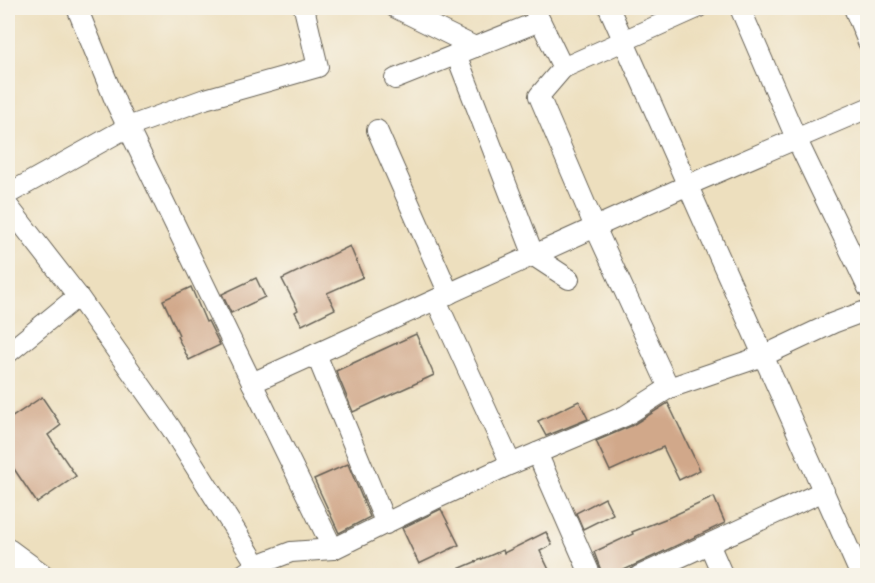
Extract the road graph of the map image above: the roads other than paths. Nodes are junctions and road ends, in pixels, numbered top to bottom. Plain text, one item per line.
1 (77, 8) edge
2 (303, 8) edge
3 (396, 8) edge
4 (609, 8) edge
5 (697, 8) edge
6 (740, 8) edge
7 (854, 8) edge
8 (537, 14) edge
9 (623, 41) junction
10 (867, 42) edge
11 (475, 47) junction
12 (456, 54) junction
13 (563, 68) junction
14 (395, 79) dead end
15 (867, 108) edge
16 (128, 127) junction
17 (377, 130) dead end
18 (796, 138) junction
19 (688, 185) junction
20 (10, 190) edge
21 (595, 227) junction
22 (534, 255) junction
23 (569, 279) dead end
24 (867, 288) edge
25 (78, 296) junction
26 (442, 297) junction
27 (867, 310) edge
28 (8, 353) edge
29 (316, 354) junction
30 (763, 356) junction
31 (252, 383) junction
32 (669, 388) junction
33 (537, 453) junction
34 (511, 464) junction
35 (824, 491) junction
36 (386, 524) junction
37 (709, 544) junction
38 (333, 549) junction
39 (9, 554) edge
40 (249, 570) edge
41 (42, 576) edge
42 (591, 576) edge
43 (639, 576) edge
44 (723, 576) edge
45 (861, 576) edge

1 - 16 street
2 - 16 street
3 - 11 street
4 - 9 street
5 - 9 street
6 - 18 street
7 - 10 street
8 - 11 street
8 - 13 street
9 - 13 street
9 - 19 street
11 - 12 street
12 - 14 street
12 - 22 street
13 - 21 street
15 - 18 street
16 - 20 street
16 - 31 street
17 - 26 street
18 - 19 street
18 - 24 street
19 - 21 street
19 - 30 street
20 - 25 street
21 - 22 street
21 - 32 street
22 - 23 street
22 - 26 street
25 - 28 street
25 - 40 street
26 - 29 street
26 - 34 street
27 - 30 street
29 - 31 street
29 - 36 street
30 - 32 street
30 - 35 street
31 - 38 street
32 - 33 street
33 - 34 street
33 - 42 street
34 - 36 street
35 - 37 street
35 - 45 street
36 - 38 street
37 - 43 street
37 - 44 street
38 - 40 street
39 - 41 street

